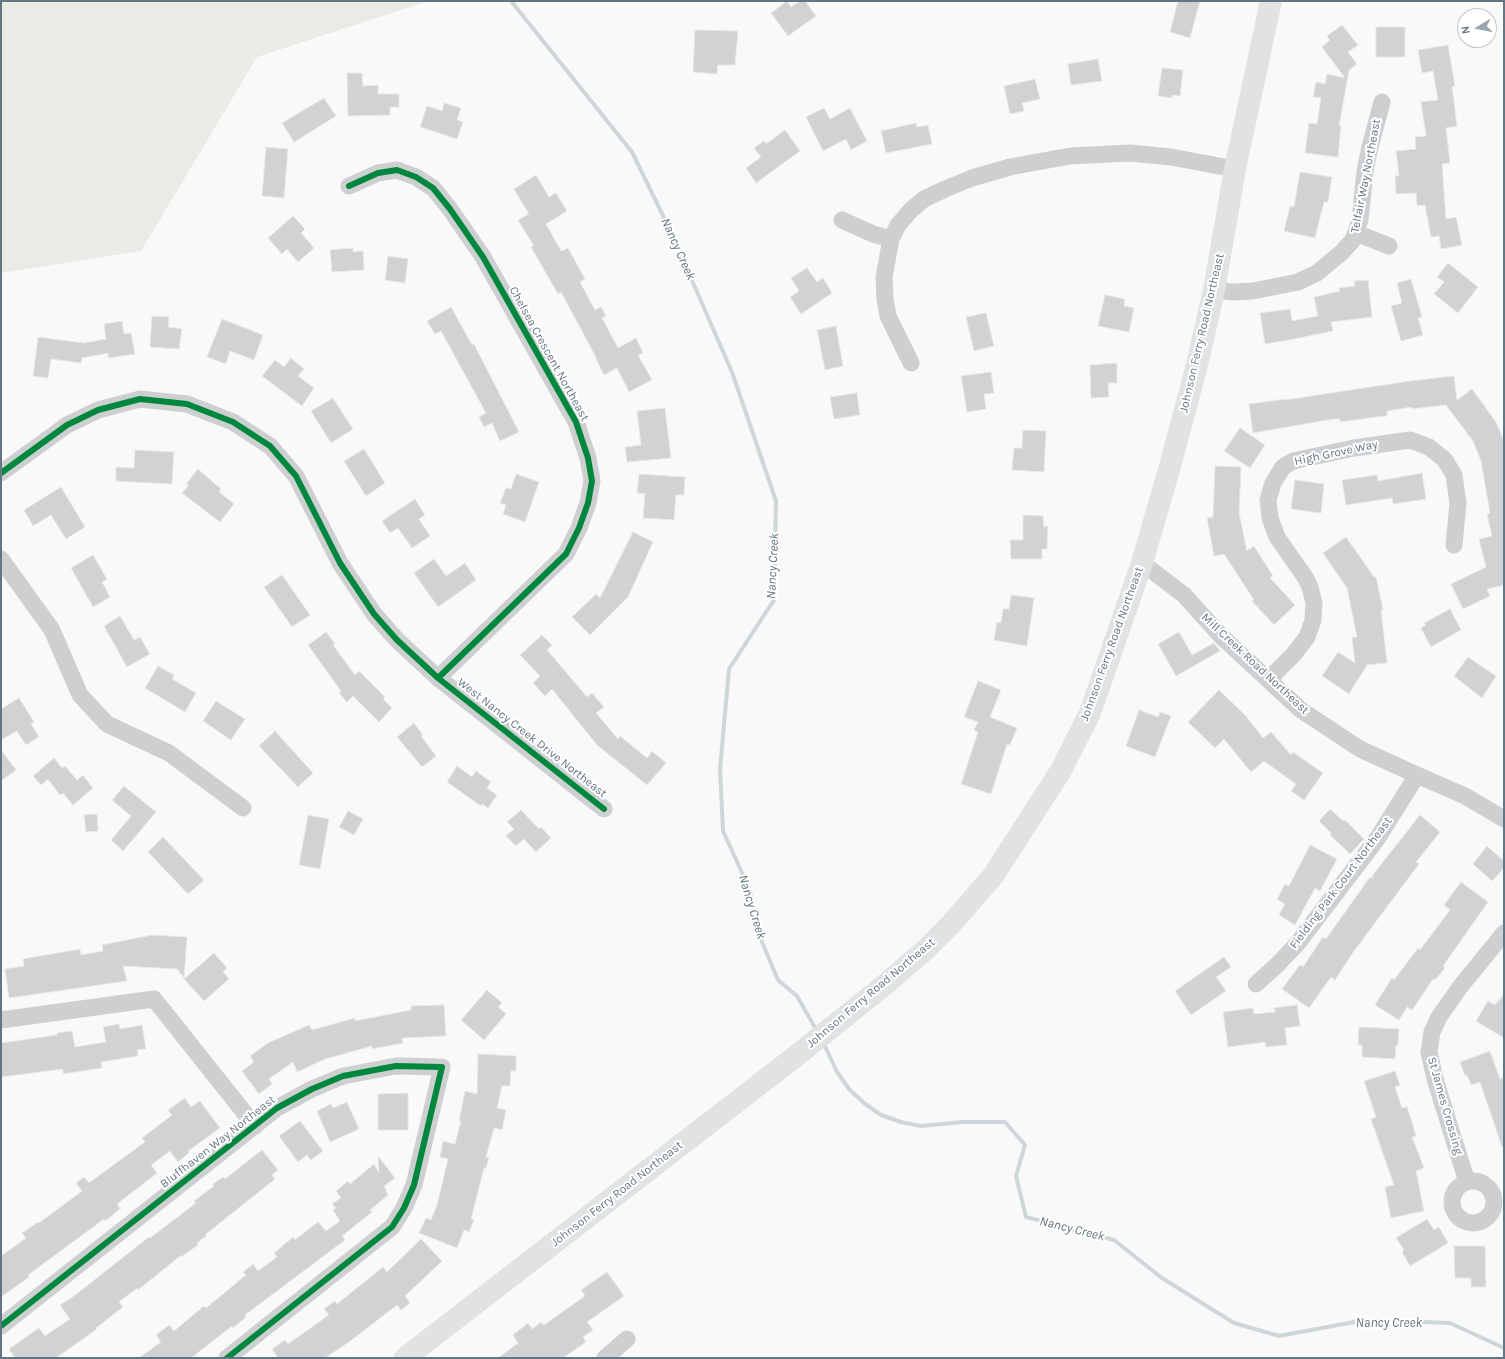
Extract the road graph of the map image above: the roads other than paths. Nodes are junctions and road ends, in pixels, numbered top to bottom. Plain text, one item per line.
1 (1272, 1) edge
2 (1382, 102) dead end
3 (1235, 169) junction
4 (349, 186) dead end
5 (842, 220) dead end
6 (1356, 233) junction
7 (890, 239) junction
8 (1389, 246) dead end
9 (1214, 290) junction
10 (910, 363) dead end
11 (1, 473) edge
12 (1454, 545) dead end
13 (1, 559) edge
14 (1142, 563) junction
15 (438, 678) junction
16 (1270, 681) junction
17 (1417, 775) junction
18 (243, 808) dead end
19 (604, 809) dead end
20 (1504, 819) edge
21 (1504, 933) edge
22 (1256, 984) dead end
23 (1, 1020) edge
24 (255, 1126) junction
25 (1467, 1182) dead end
26 (1, 1326) edge
27 (628, 1339) dead end
28 (227, 1358) edge
29 (405, 1358) edge
30 (604, 1358) edge

1 - 3 main road, Johnson Ferry Road Northeast
2 - 6 street, Telfair Way Northeast
3 - 7 street
3 - 9 main road, Johnson Ferry Road Northeast
4 - 15 street, Chelsea Crescent Northeast
5 - 7 street
6 - 8 street
6 - 9 street, Telfair Way Northeast
7 - 10 street
9 - 14 main road, Johnson Ferry Road Northeast
11 - 15 street, West Nancy Creek Drive Northeast
12 - 16 street, High Grove Way
13 - 18 street
14 - 16 street, Mill Creek Road Northeast
14 - 29 main road, Johnson Ferry Road Northeast
15 - 19 street, West Nancy Creek Drive Northeast
16 - 17 street, Mill Creek Road Northeast
17 - 20 street, Mill Creek Road Northeast
17 - 22 street, Fielding Park Court Northeast
21 - 25 street, St James Crossing
23 - 24 street
24 - 26 street, Bluffhaven Way Northeast
24 - 28 street, Bluffhaven Way Northeast
27 - 30 street

